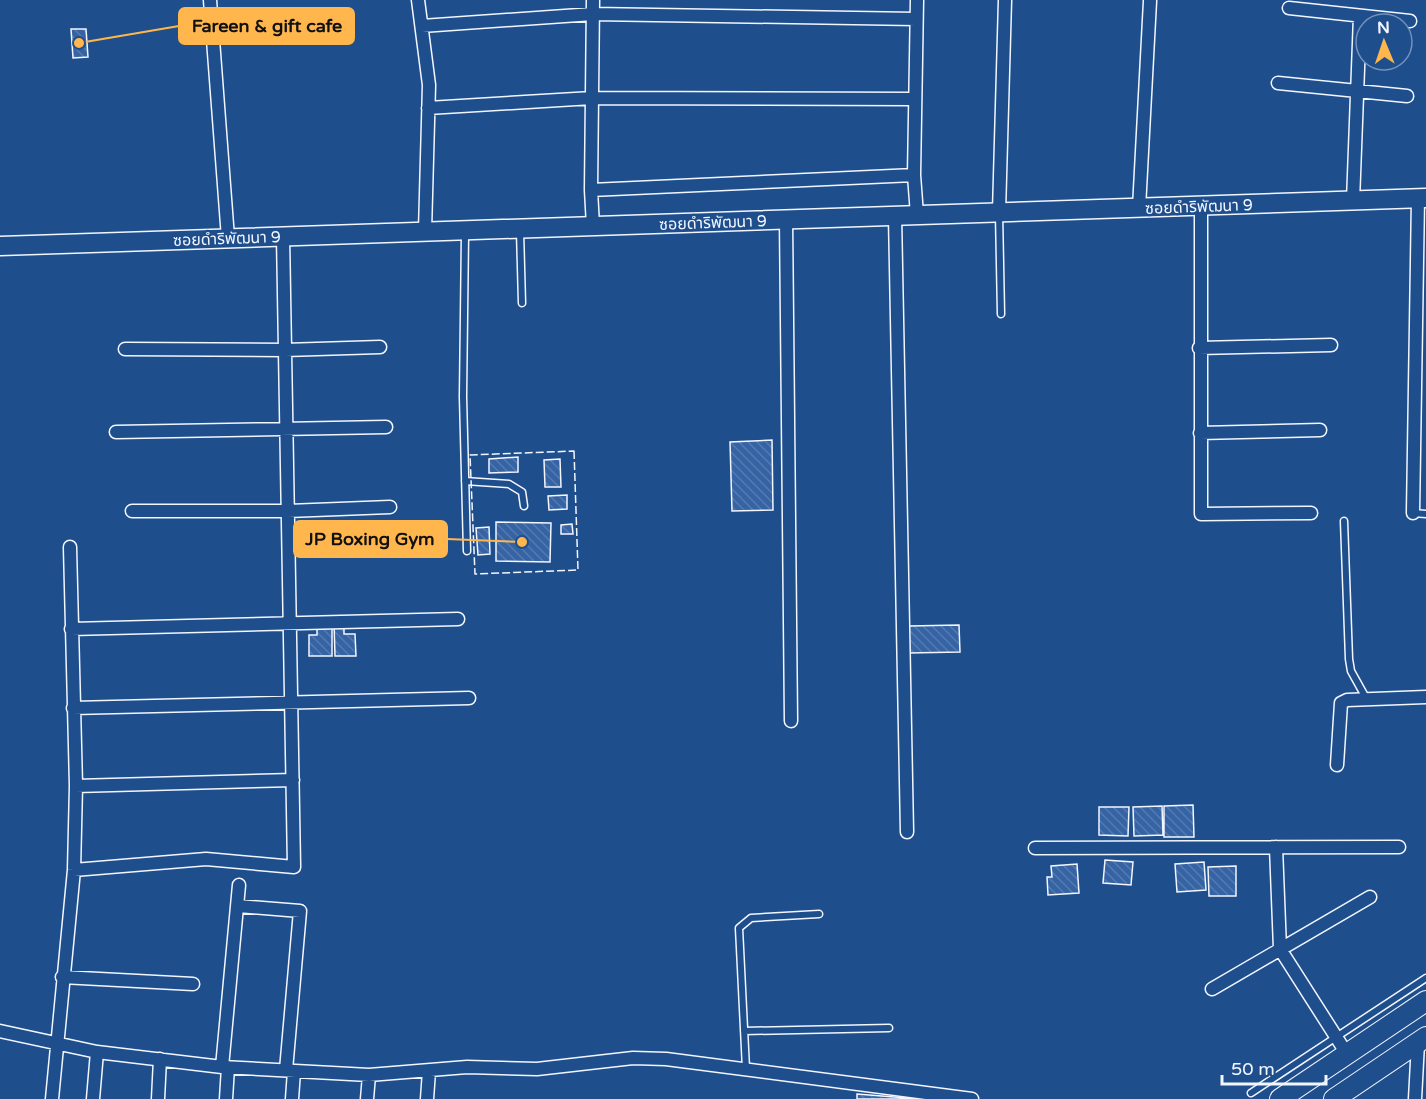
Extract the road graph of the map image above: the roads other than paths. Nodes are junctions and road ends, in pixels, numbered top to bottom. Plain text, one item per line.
1 (210, 0) edge
2 (418, 0) edge
3 (593, 0) edge
4 (917, 0) edge
5 (1005, 0) edge
6 (1150, 1) edge
7 (1289, 8) dead end
8 (593, 14) junction
9 (1354, 14) edge
10 (916, 19) junction
11 (422, 26) junction
12 (1357, 72) edge
13 (1278, 83) dead end
14 (1356, 91) junction
15 (1407, 96) dead end
16 (592, 98) junction
17 (915, 99) junction
18 (428, 108) junction
19 (914, 175) junction
20 (591, 190) junction
21 (1422, 198) edge
22 (1353, 201) junction
23 (1201, 206) junction
24 (1139, 208) junction
25 (999, 212) junction
26 (917, 215) junction
27 (895, 216) junction
28 (786, 219) junction
29 (593, 226) junction
30 (520, 228) junction
31 (465, 230) junction
32 (425, 231) junction
33 (283, 236) junction
34 (228, 238) junction
35 (0, 246) edge
36 (522, 303) dead end
37 (1001, 314) dead end
38 (1331, 345) dead end
39 (380, 347) dead end
40 (1199, 348) junction
41 (125, 349) dead end
42 (285, 351) junction
43 (386, 427) dead end
44 (286, 430) junction
45 (1320, 430) dead end
46 (116, 432) dead end
47 (1200, 433) junction
48 (465, 481) junction
49 (524, 506) dead end
50 (390, 507) dead end
51 (132, 511) dead end
52 (288, 511) junction
53 (1311, 513) dead end
54 (1413, 513) joint
55 (1426, 514) edge
56 (1344, 521) dead end
57 (70, 547) dead end
58 (467, 552) dead end
59 (458, 619) dead end
60 (290, 621) junction
61 (71, 629) junction
62 (1426, 697) edge
63 (469, 698) dead end
64 (1366, 699) junction
65 (291, 702) junction
66 (73, 708) junction
67 (792, 721) dead end
68 (1337, 765) dead end
69 (293, 780) junction
70 (76, 786) junction
71 (907, 832) dead end
72 (1276, 847) junction
73 (1399, 847) dead end
74 (1035, 848) dead end
75 (74, 870) junction
76 (239, 885) dead end
77 (1370, 897) dead end
78 (238, 906) junction
79 (819, 914) dead end
80 (1280, 948) junction
81 (62, 977) junction
82 (1426, 978) edge
83 (193, 984) dead end
84 (1212, 989) dead end
85 (1414, 1002) edge
86 (889, 1028) dead end
87 (0, 1030) edge
88 (744, 1031) junction
89 (1422, 1040) edge
90 (57, 1043) junction
91 (1342, 1046) junction
92 (97, 1052) junction
93 (160, 1059) junction
94 (225, 1067) junction
95 (290, 1070) junction
96 (746, 1070) junction
97 (429, 1071) junction
98 (369, 1075) junction
99 (1251, 1093) dead end
100 (52, 1099) edge
101 (93, 1099) edge
102 (158, 1099) edge
103 (226, 1099) edge
104 (292, 1099) edge
105 (367, 1099) edge
106 (427, 1099) edge
107 (972, 1099) edge
108 (1280, 1099) edge
109 (1334, 1099) edge
110 (1415, 1099) edge

1 - 34 street
2 - 11 street
3 - 8 street
4 - 10 street
5 - 25 street
6 - 24 street
7 - 9 street
8 - 10 street
8 - 11 street
8 - 16 street
10 - 17 street
11 - 18 street
12 - 14 street
13 - 14 street
14 - 15 street
14 - 22 street
16 - 17 street
16 - 18 street
16 - 20 street
17 - 19 street
18 - 32 street
19 - 20 street
19 - 26 street
20 - 29 street
21 - 22 street, ซอยดำริพัฒนา 9
21 - 54 street
22 - 23 street, ซอยดำริพัฒนา 9
23 - 24 street, ซอยดำริพัฒนา 9
23 - 40 street
24 - 25 street, ซอยดำริพัฒนา 9
25 - 26 street, ซอยดำริพัฒนา 9
25 - 37 lane
26 - 27 street, ซอยดำริพัฒนา 9
27 - 28 street, ซอยดำริพัฒนา 9
27 - 71 street
28 - 29 street, ซอยดำริพัฒนา 9
28 - 67 street
29 - 30 street, ซอยดำริพัฒนา 9
30 - 31 street, ซอยดำริพัฒนา 9
30 - 36 lane
31 - 32 street, ซอยดำริพัฒนา 9
31 - 48 lane
32 - 33 street, ซอยดำริพัฒนา 9
33 - 34 street, ซอยดำริพัฒนา 9
33 - 42 street
34 - 35 street, ซอยดำริพัฒนา 9
38 - 40 street
39 - 42 street
40 - 47 street
41 - 42 street
42 - 44 street
43 - 44 street
44 - 46 street
44 - 52 street
45 - 47 street
47 - 53 street
48 - 49 lane
48 - 58 lane
50 - 52 street
51 - 52 street
52 - 60 street
54 - 55 lane
56 - 64 lane
57 - 61 street
59 - 60 street
60 - 61 street
60 - 65 street
61 - 66 street
62 - 64 street
63 - 65 street
64 - 68 street
65 - 66 street
65 - 69 street
66 - 70 street
69 - 70 street
69 - 75 street
70 - 75 street
72 - 73 street
72 - 74 street
72 - 80 street
75 - 81 street
76 - 78 street
77 - 80 street
78 - 94 street
78 - 95 street
79 - 88 lane
80 - 84 street
80 - 91 street
81 - 83 street
81 - 90 street
82 - 85 lane
85 - 91 main road
86 - 88 lane
87 - 90 street
88 - 96 lane
89 - 109 main road
89 - 110 street
90 - 92 street
90 - 100 street
91 - 99 lane
91 - 108 main road
92 - 93 street
92 - 101 street
93 - 94 street
93 - 102 street
94 - 95 street
94 - 103 street
95 - 98 street
95 - 104 street
96 - 97 street
96 - 107 street
97 - 98 street
97 - 106 street
98 - 105 street

